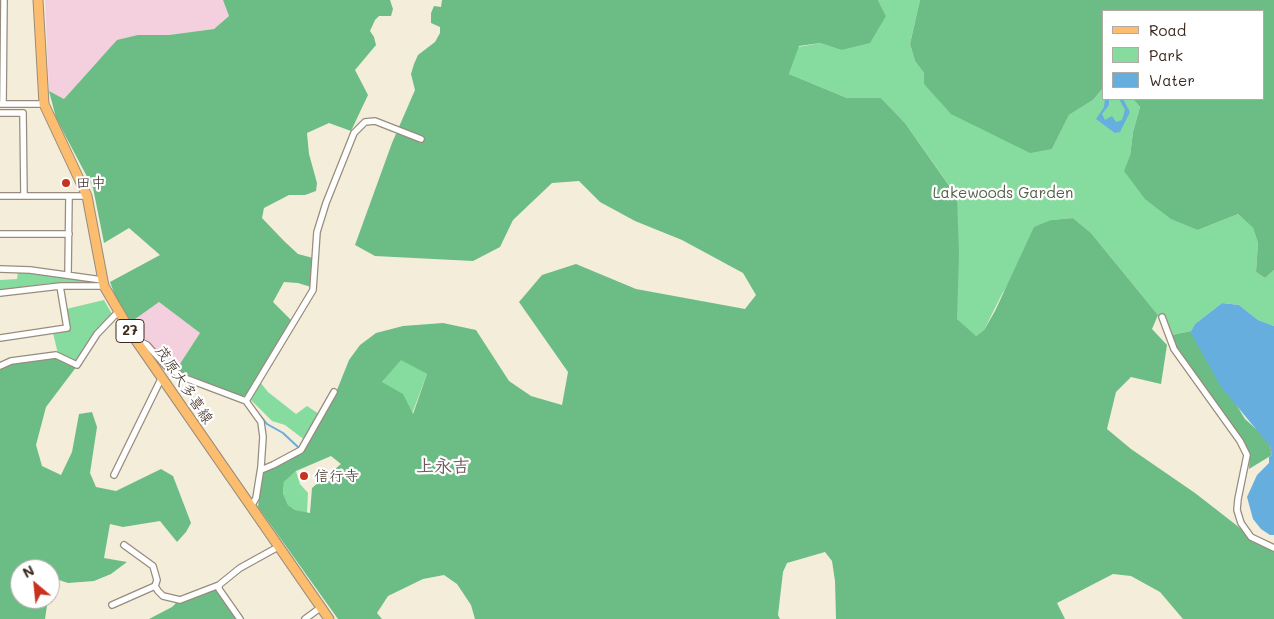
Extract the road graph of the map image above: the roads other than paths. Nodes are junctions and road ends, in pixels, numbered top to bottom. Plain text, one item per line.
1 (4, 0) edge
2 (38, 0) edge
3 (2, 104) edge
4 (44, 104) junction
5 (0, 113) edge
6 (421, 139) dead end
7 (0, 196) edge
8 (24, 196) junction
9 (68, 196) junction
10 (87, 196) junction
11 (0, 234) edge
12 (68, 234) junction
13 (0, 269) edge
14 (68, 274) junction
15 (103, 283) junction
16 (60, 286) junction
17 (0, 293) edge
18 (118, 312) junction
19 (1162, 317) dead end
20 (0, 338) edge
21 (135, 338) junction
22 (0, 366) edge
23 (162, 377) junction
24 (334, 392) dead end
25 (246, 401) junction
26 (260, 470) junction
27 (114, 475) dead end
28 (252, 508) junction
29 (124, 545) dead end
30 (278, 546) junction
31 (1274, 548) edge
32 (219, 585) junction
33 (155, 586) junction
34 (112, 605) dead end
35 (320, 608) junction
36 (240, 619) edge
37 (305, 619) edge
38 (329, 619) edge

1 - 3 street
2 - 4 main road, 茂原大多喜線 / 27
3 - 4 street
4 - 10 main road, 茂原大多喜線 / 27
5 - 8 street
6 - 25 street
7 - 8 street
8 - 9 street
9 - 10 street
9 - 12 street
10 - 15 main road, 茂原大多喜線 / 27
11 - 12 street
12 - 14 street
13 - 14 street
14 - 15 street
15 - 16 street
15 - 18 main road, 茂原大多喜線 / 27
16 - 17 street
16 - 20 street
18 - 21 main road, 茂原大多喜線 / 27
18 - 22 street
19 - 31 street
21 - 23 main road, 茂原大多喜線 / 27
21 - 25 street
23 - 27 street
23 - 28 main road, 茂原大多喜線 / 27
24 - 26 street
25 - 26 street
26 - 28 street
28 - 30 main road, 茂原大多喜線 / 27
29 - 33 street
30 - 32 street
30 - 35 main road, 茂原大多喜線 / 27
32 - 33 street
32 - 36 street
33 - 34 street
35 - 37 street
35 - 38 main road, 茂原大多喜線 / 27

